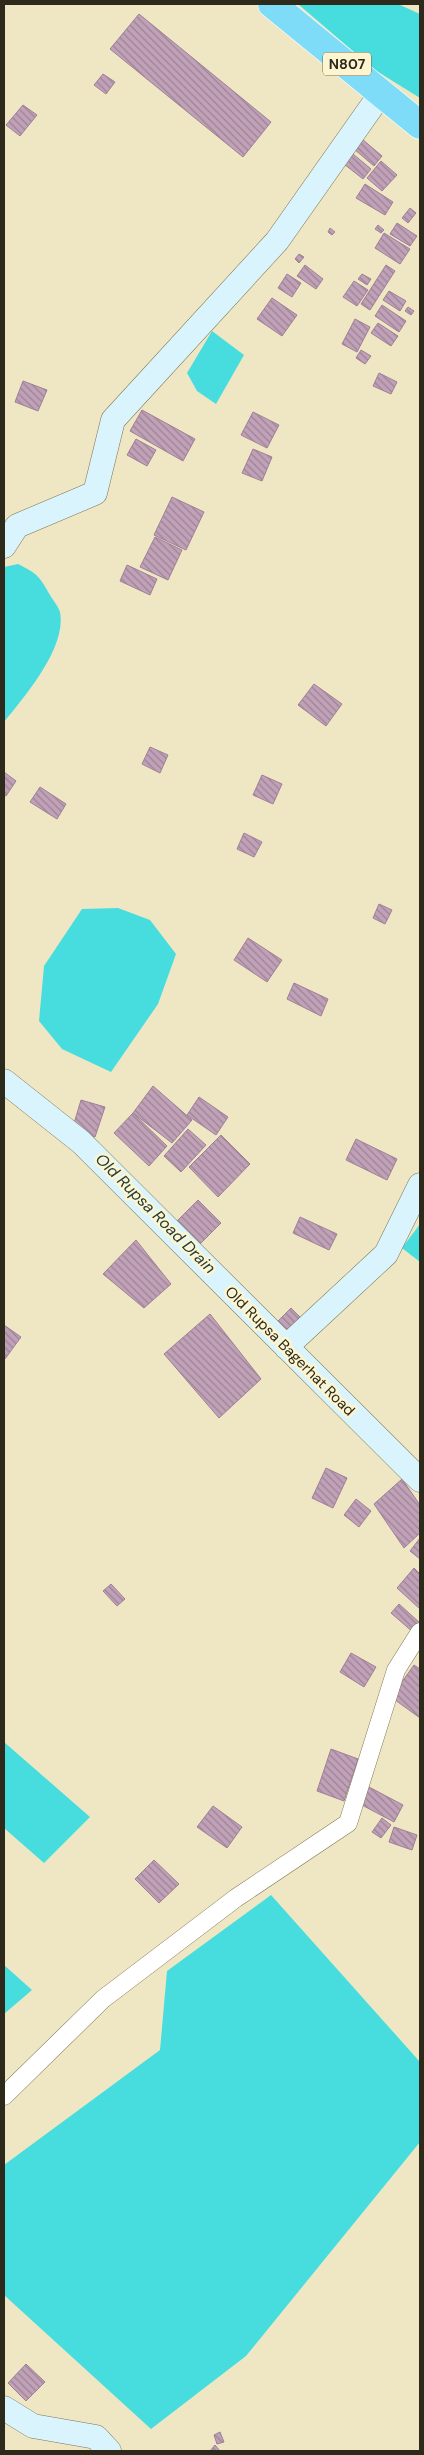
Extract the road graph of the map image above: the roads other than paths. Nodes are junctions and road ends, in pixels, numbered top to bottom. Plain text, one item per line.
1 (272, 4) edge
2 (382, 92) junction
3 (420, 125) edge
4 (4, 546) edge
5 (4, 1082) edge
6 (420, 1185) edge
7 (286, 1347) junction
8 (420, 1480) edge
9 (420, 1632) edge
10 (4, 2096) edge
11 (4, 2408) edge
12 (109, 2451) edge

1 - 2 highway, N807
2 - 3 highway, N807
2 - 4 street
5 - 7 street, Old Rupsa Bagerhat Road
6 - 7 street
7 - 8 street, Old Rupsa Bagerhat Road
9 - 10 street
11 - 12 street

